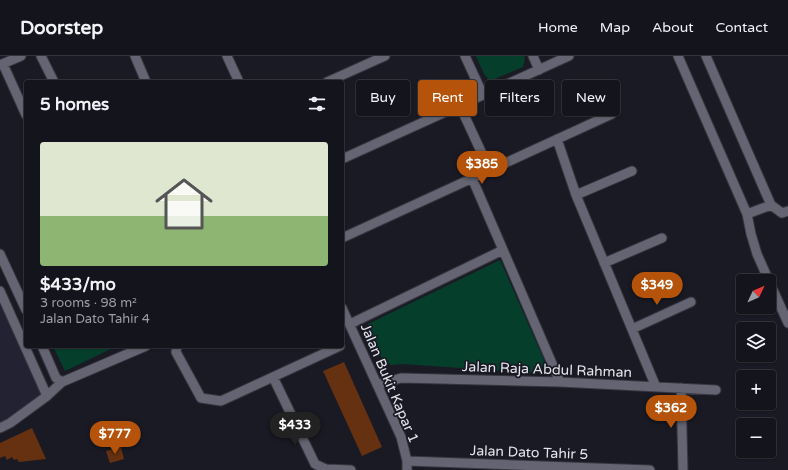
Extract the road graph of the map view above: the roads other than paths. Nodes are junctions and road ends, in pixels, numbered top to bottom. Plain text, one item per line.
1 (21, 56) edge
2 (41, 56) edge
3 (135, 56) edge
4 (227, 56) edge
5 (385, 56) edge
6 (465, 56) edge
7 (533, 56) edge
8 (569, 56) edge
9 (678, 56) edge
10 (706, 56) edge
11 (1, 65) edge
12 (539, 70) junction
13 (53, 80) edge
14 (145, 80) edge
15 (238, 80) edge
16 (332, 80) edge
17 (483, 95) junction
18 (477, 98) edge
19 (24, 111) edge
20 (438, 116) edge
21 (465, 116) edge
22 (608, 116) edge
23 (557, 139) junction
24 (344, 158) edge
25 (632, 170) dead end
26 (490, 171) junction
27 (472, 178) junction
28 (576, 195) junction
29 (771, 205) junction
30 (788, 211) edge
31 (747, 214) junction
32 (344, 237) edge
33 (662, 238) dead end
34 (503, 250) junction
35 (0, 254) edge
36 (604, 263) junction
37 (766, 274) edge
38 (0, 291) edge
39 (776, 296) edge
40 (24, 298) edge
41 (691, 302) dead end
42 (344, 312) edge
43 (788, 323) edge
44 (350, 324) junction
45 (632, 329) junction
46 (356, 339) junction
47 (24, 345) edge
48 (344, 345) edge
49 (26, 348) edge
50 (43, 348) edge
51 (141, 348) edge
52 (177, 348) edge
53 (337, 348) edge
54 (273, 377) junction
55 (62, 382) junction
56 (560, 382) junction
57 (377, 385) junction
58 (656, 387) junction
59 (681, 388) junction
60 (716, 390) dead end
61 (47, 396) junction
62 (0, 428) edge
63 (407, 466) edge
64 (351, 470) edge
65 (650, 470) edge
66 (683, 470) edge

1 - 11 street
2 - 13 street
3 - 14 street
4 - 15 street
5 - 16 street
6 - 17 street
7 - 12 street
8 - 12 street
9 - 31 street
10 - 29 street
11 - 19 street
12 - 17 street
17 - 18 street
20 - 24 street
21 - 26 street
22 - 23 street
23 - 26 street
23 - 28 street
25 - 28 street
26 - 27 street
27 - 32 street
27 - 34 street
28 - 36 street
29 - 30 street
29 - 31 street
31 - 37 street
33 - 36 street
34 - 44 street
34 - 56 street
35 - 40 street
36 - 45 street
38 - 47 street
39 - 43 street
41 - 45 street
42 - 44 street, Jalan Bukit Kapar 1
44 - 46 street, Jalan Bukit Kapar 1
45 - 58 street
46 - 48 street
46 - 57 street, Jalan Bukit Kapar 1
49 - 61 street
50 - 55 street
51 - 55 street
52 - 54 street
53 - 54 street
54 - 64 street
55 - 61 street
56 - 57 street, Jalan Raja Abdul Rahman
56 - 58 street, Jalan Raja Abdul Rahman
57 - 63 street, Jalan Bukit Kapar 1
58 - 59 street, Jalan Raja Abdul Rahman
59 - 60 street, Jalan Raja Abdul Rahman
59 - 66 street
61 - 62 street
63 - 65 street, Jalan Dato Tahir 5

